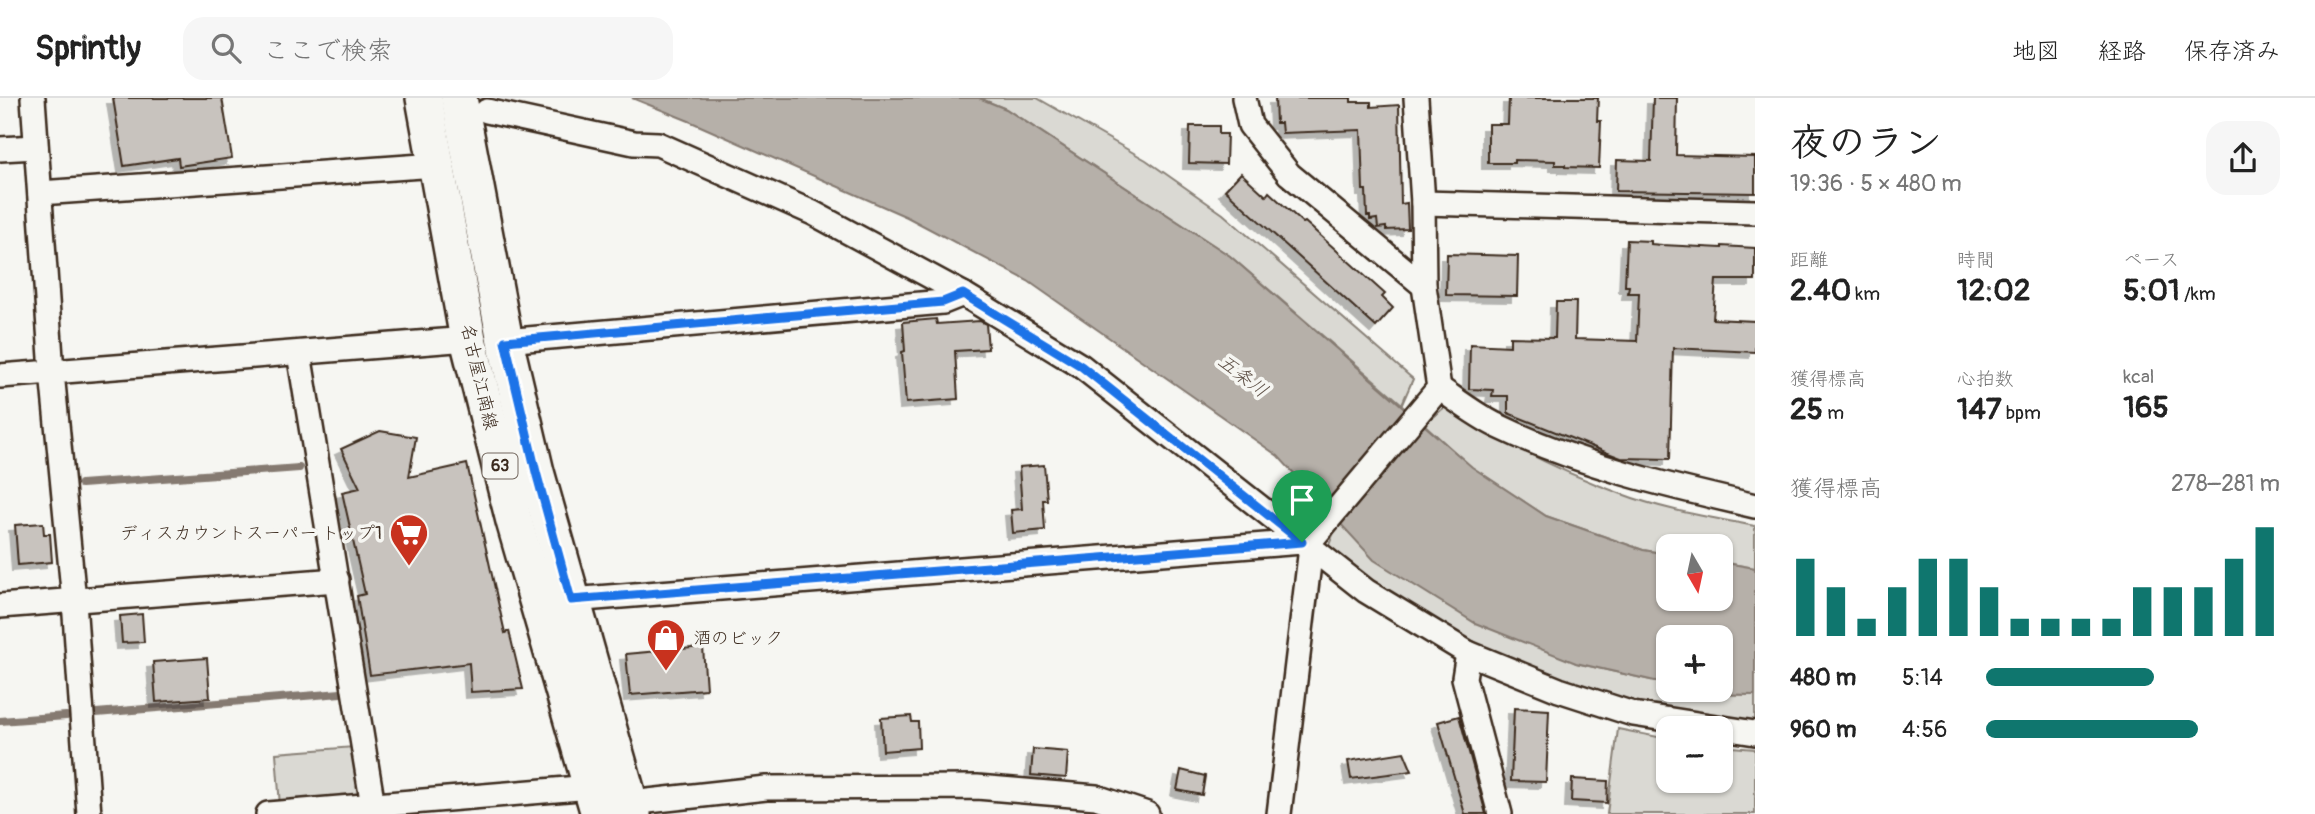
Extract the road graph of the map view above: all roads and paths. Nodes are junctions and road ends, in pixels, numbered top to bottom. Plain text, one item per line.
1 (33, 98) edge
2 (424, 98) edge
3 (1244, 98) edge
4 (1416, 98) edge
5 (479, 102) edge
6 (36, 147) junction
7 (0, 149) edge
8 (436, 165) junction
9 (40, 193) junction
10 (1423, 204) junction
11 (1755, 212) edge
12 (1424, 286) junction
13 (963, 294) junction
14 (468, 339) junction
15 (505, 341) junction
16 (299, 354) junction
17 (52, 372) junction
18 (0, 376) edge
19 (1433, 396) junction
20 (1755, 506) edge
21 (1308, 543) junction
22 (337, 580) junction
23 (571, 600) junction
24 (74, 601) junction
25 (0, 607) edge
26 (1468, 653) junction
27 (1755, 733) edge
28 (614, 805) edge
29 (373, 806) junction
30 (89, 814) edge
31 (268, 814) edge
32 (1147, 814) edge
33 (1279, 814) edge
34 (1500, 814) edge

1 - 6 street
2 - 8 main road, 名古屋江南線 / 63
3 - 12 street
4 - 10 street
5 - 13 street
5 - 15 main road, 名古屋江南線 / 63
6 - 7 street
6 - 9 street
8 - 9 street
8 - 14 main road, 名古屋江南線 / 63
9 - 17 street
10 - 11 street
10 - 12 street
12 - 19 street
13 - 15 street
13 - 21 street
14 - 16 street
14 - 28 main road, 名古屋江南線 / 63
15 - 23 main road, 名古屋江南線 / 63
16 - 17 street
16 - 22 street
17 - 18 street
17 - 24 street
19 - 20 street
19 - 21 street
21 - 23 street
21 - 26 street
21 - 33 street
22 - 24 street
22 - 29 street
23 - 28 main road, 名古屋江南線 / 63
24 - 25 street
24 - 30 street
26 - 27 street
26 - 34 street
28 - 29 street
28 - 32 street
29 - 31 street

